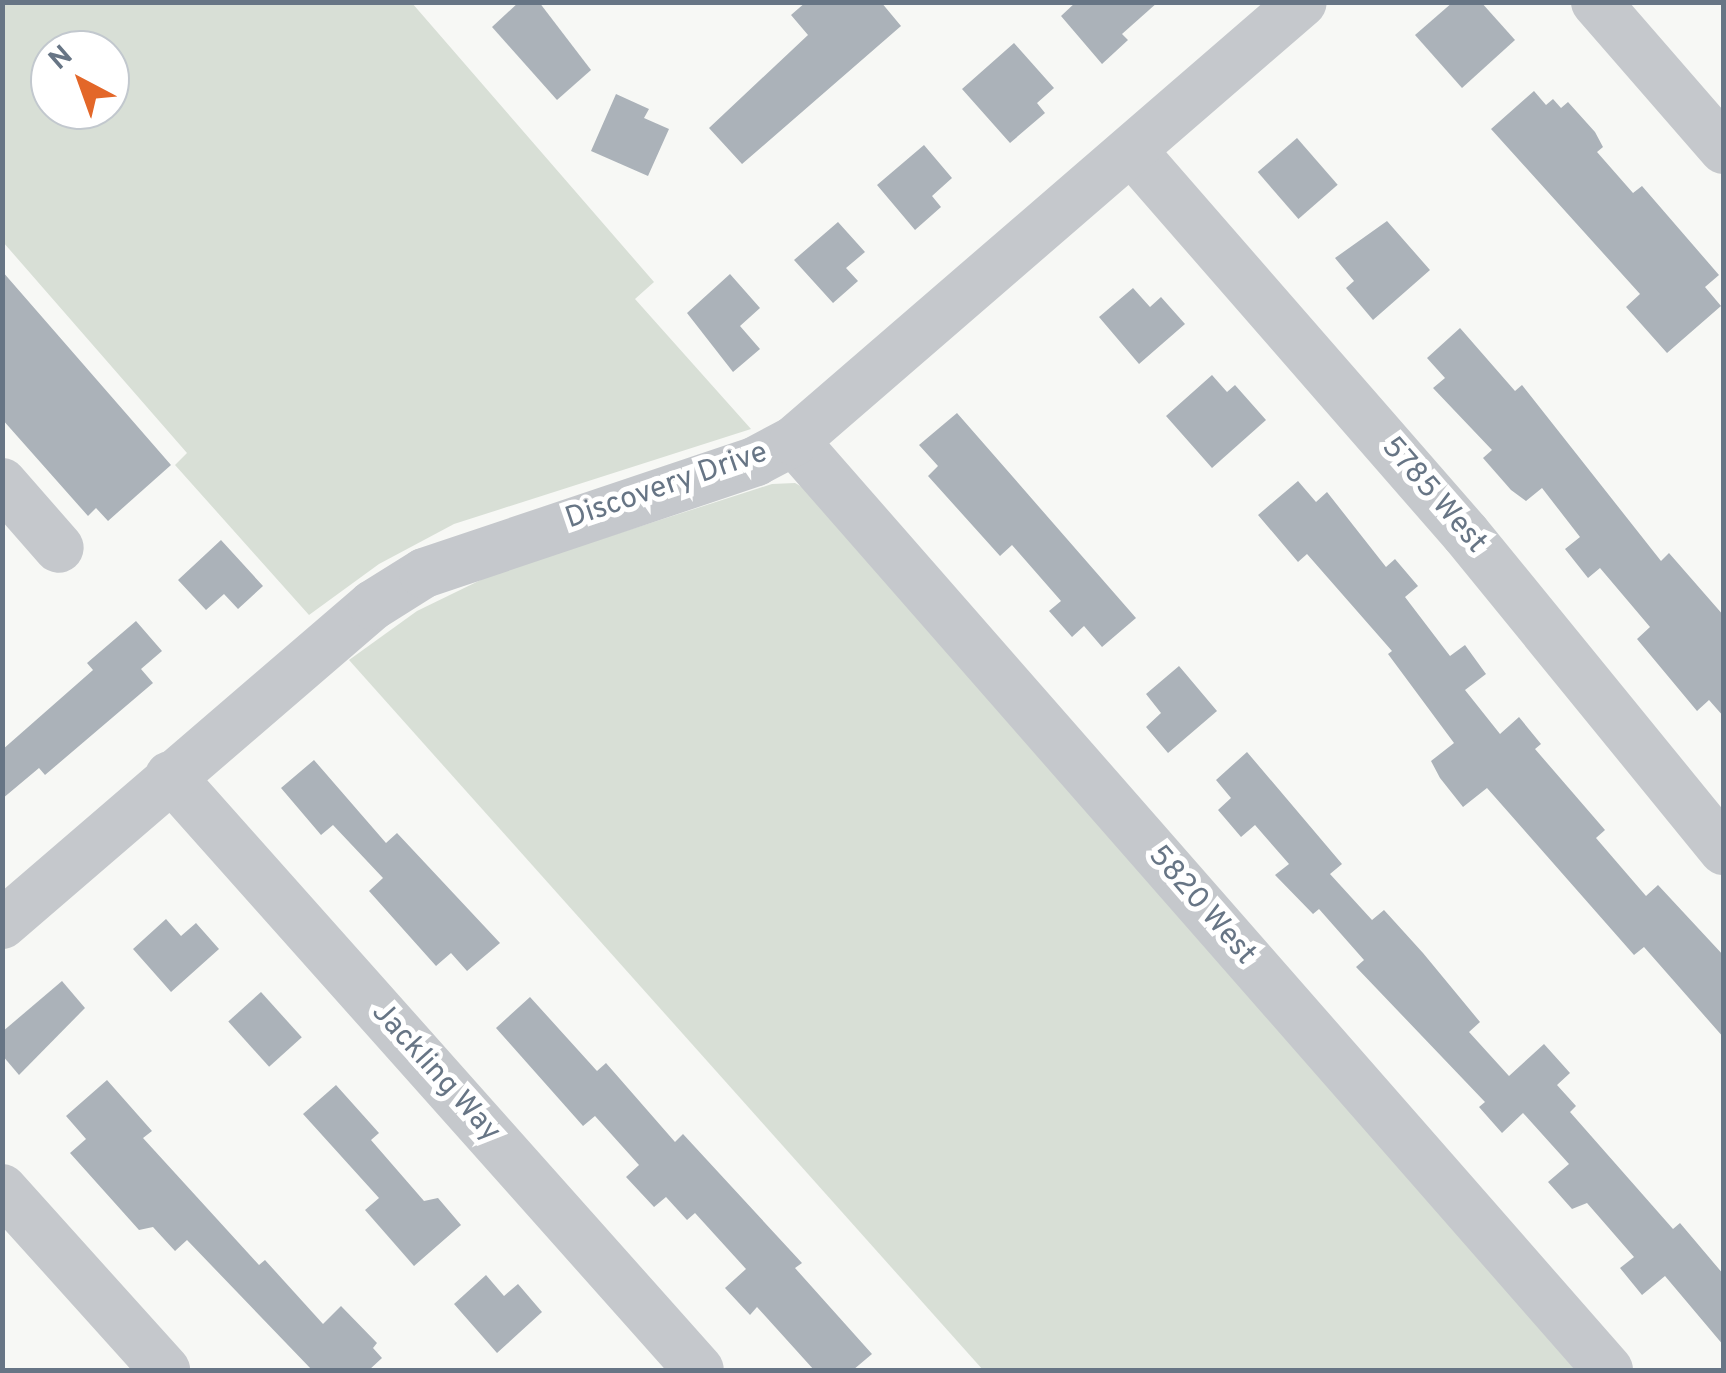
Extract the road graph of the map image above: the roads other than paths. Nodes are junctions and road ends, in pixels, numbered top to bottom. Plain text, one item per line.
1 (1302, 2) edge
2 (1596, 2) edge
3 (1724, 149) edge
4 (1132, 151) junction
5 (794, 441) junction
6 (2, 483) edge
7 (59, 548) dead end
8 (170, 776) junction
9 (1724, 850) edge
10 (2, 924) edge
11 (2, 1188) edge
12 (165, 1370) edge
13 (699, 1370) edge
14 (1608, 1370) edge

1 - 4 street, Discovery Drive
2 - 3 street
4 - 5 street, Discovery Drive
4 - 9 street, 5785 West
5 - 8 street, Discovery Drive
5 - 14 street, 5820 West
6 - 7 street
8 - 10 street, Discovery Drive
8 - 13 street, Jackling Way
11 - 12 street

